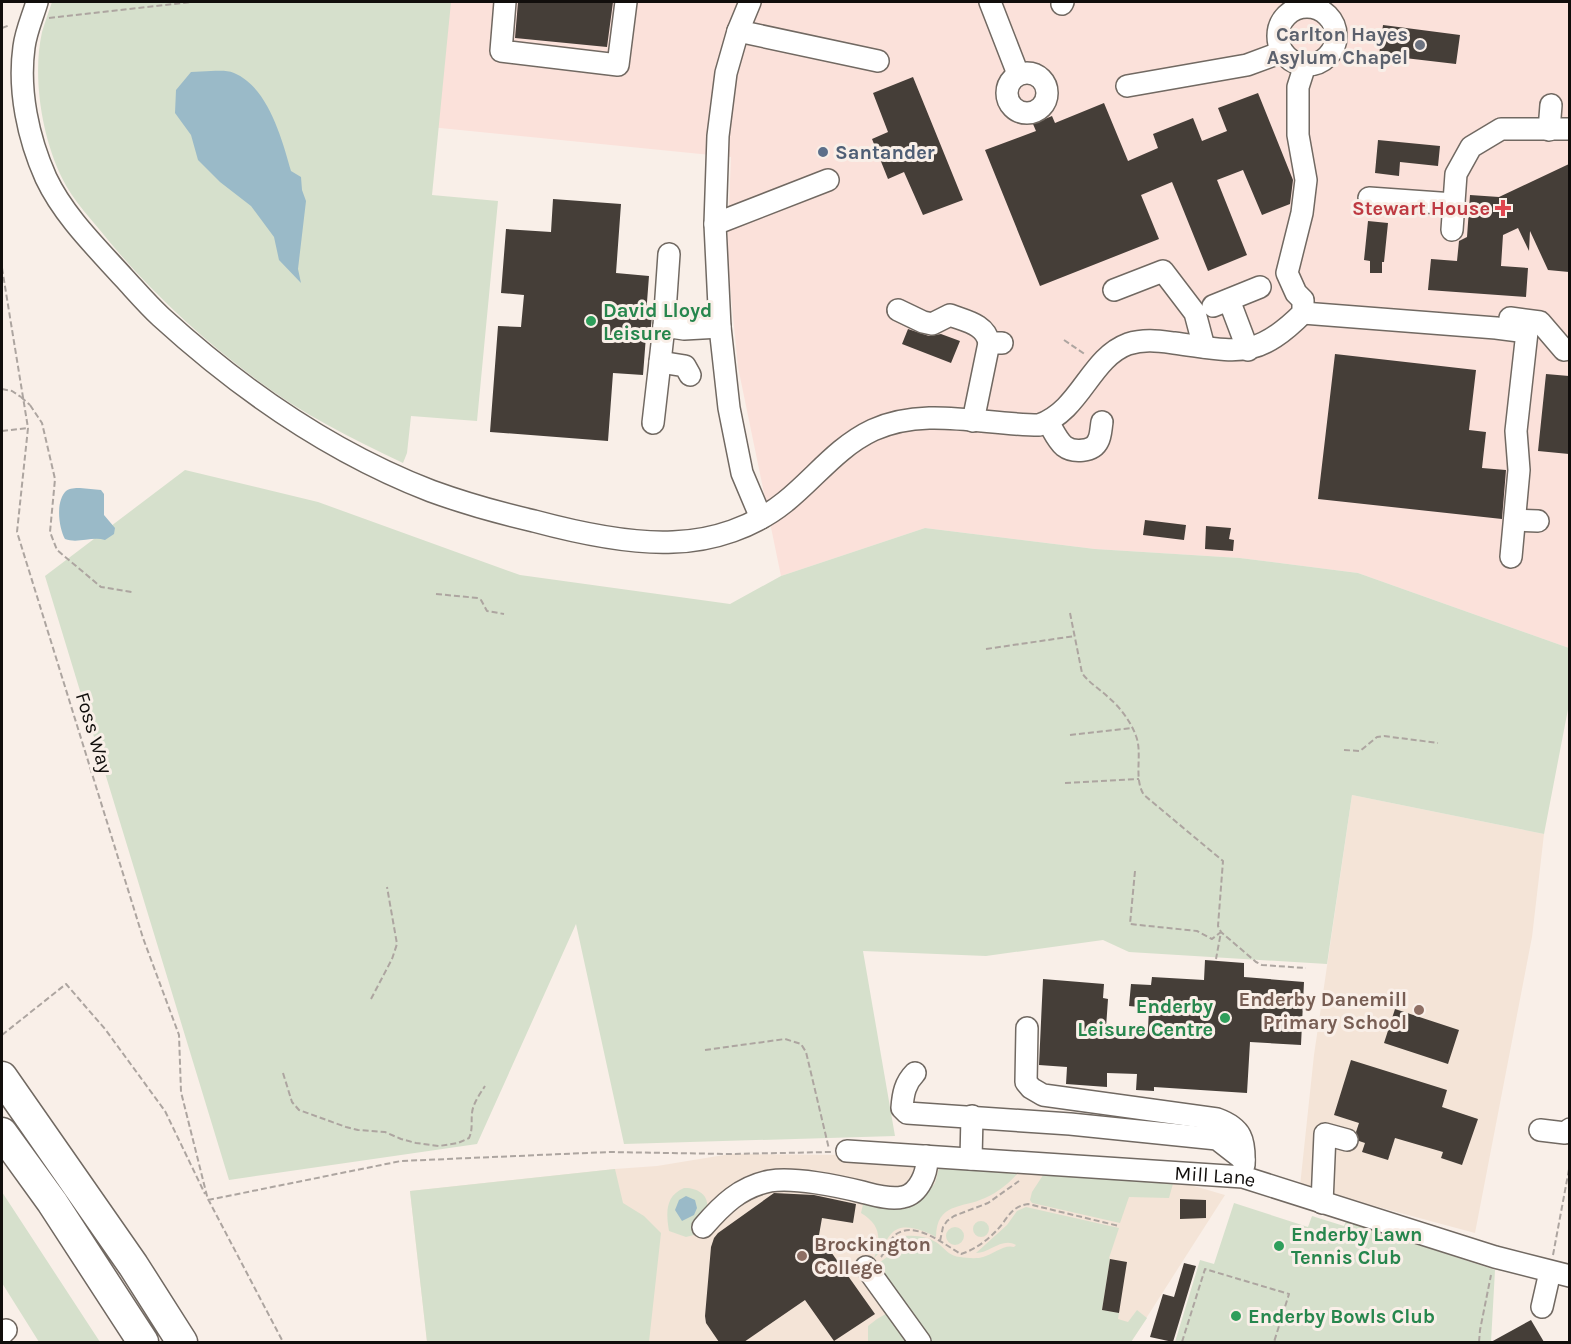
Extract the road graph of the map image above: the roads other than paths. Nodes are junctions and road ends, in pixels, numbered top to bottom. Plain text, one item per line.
1 (505, 2) edge
2 (626, 2) edge
3 (750, 2) edge
4 (990, 2) edge
5 (1304, 4) edge
6 (34, 11) edge
7 (738, 31) junction
8 (1282, 51) junction
9 (878, 61) dead end
10 (1305, 65) junction
11 (1018, 74) dead end
12 (1127, 86) dead end
13 (1551, 105) dead end
14 (1559, 130) edge
15 (828, 180) dead end
16 (1369, 198) dead end
17 (1454, 204) junction
18 (715, 224) junction
19 (1452, 230) dead end
20 (669, 254) dead end
21 (1260, 287) dead end
22 (1114, 290) dead end
23 (1303, 306) junction
24 (898, 310) dead end
25 (664, 327) junction
26 (720, 327) junction
27 (1204, 347) junction
28 (1248, 350) junction
29 (1564, 350) dead end
30 (660, 362) junction
31 (690, 375) dead end
32 (973, 421) junction
33 (1048, 422) junction
34 (1102, 422) dead end
35 (653, 423) dead end
36 (761, 518) junction
37 (1515, 520) junction
38 (1538, 521) dead end
39 (1511, 557) dead end
40 (1027, 1028) dead end
41 (915, 1073) dead end
42 (2, 1077) edge
43 (972, 1116) junction
44 (1569, 1129) edge
45 (1540, 1130) dead end
46 (2, 1133) edge
47 (1347, 1140) dead end
48 (838, 1152) road end
49 (926, 1156) junction
50 (971, 1159) junction
51 (1244, 1169) junction
52 (1322, 1203) junction
53 (703, 1227) dead end
54 (866, 1267) road end
55 (1560, 1274) edge
56 (1542, 1307) dead end
57 (143, 1342) edge
58 (182, 1342) edge
59 (920, 1342) edge

1 - 2 street
3 - 7 street
4 - 11 street
5 - 8 street
5 - 10 street
6 - 36 street
7 - 9 street
7 - 18 street
8 - 10 street
8 - 12 street
10 - 23 street
13 - 14 street
14 - 17 street
15 - 18 street
16 - 17 street
17 - 19 street
18 - 26 street
20 - 25 street
21 - 28 street
22 - 27 street
23 - 28 street
23 - 29 street
23 - 37 street
24 - 32 street
25 - 26 street
25 - 30 street
26 - 36 street
27 - 28 street
27 - 33 street
30 - 31 street
30 - 35 street
32 - 33 street
32 - 36 street
33 - 34 street
37 - 38 street
37 - 39 street
40 - 51 street
41 - 43 street
42 - 58 highway
43 - 50 street
43 - 51 street
44 - 45 street
46 - 57 highway
47 - 52 street
48 - 49 street, Mill Lane
49 - 50 street, Mill Lane
49 - 53 street
50 - 51 street, Mill Lane
51 - 52 street, Mill Lane
52 - 55 street, Mill Lane
54 - 59 street
55 - 56 street

